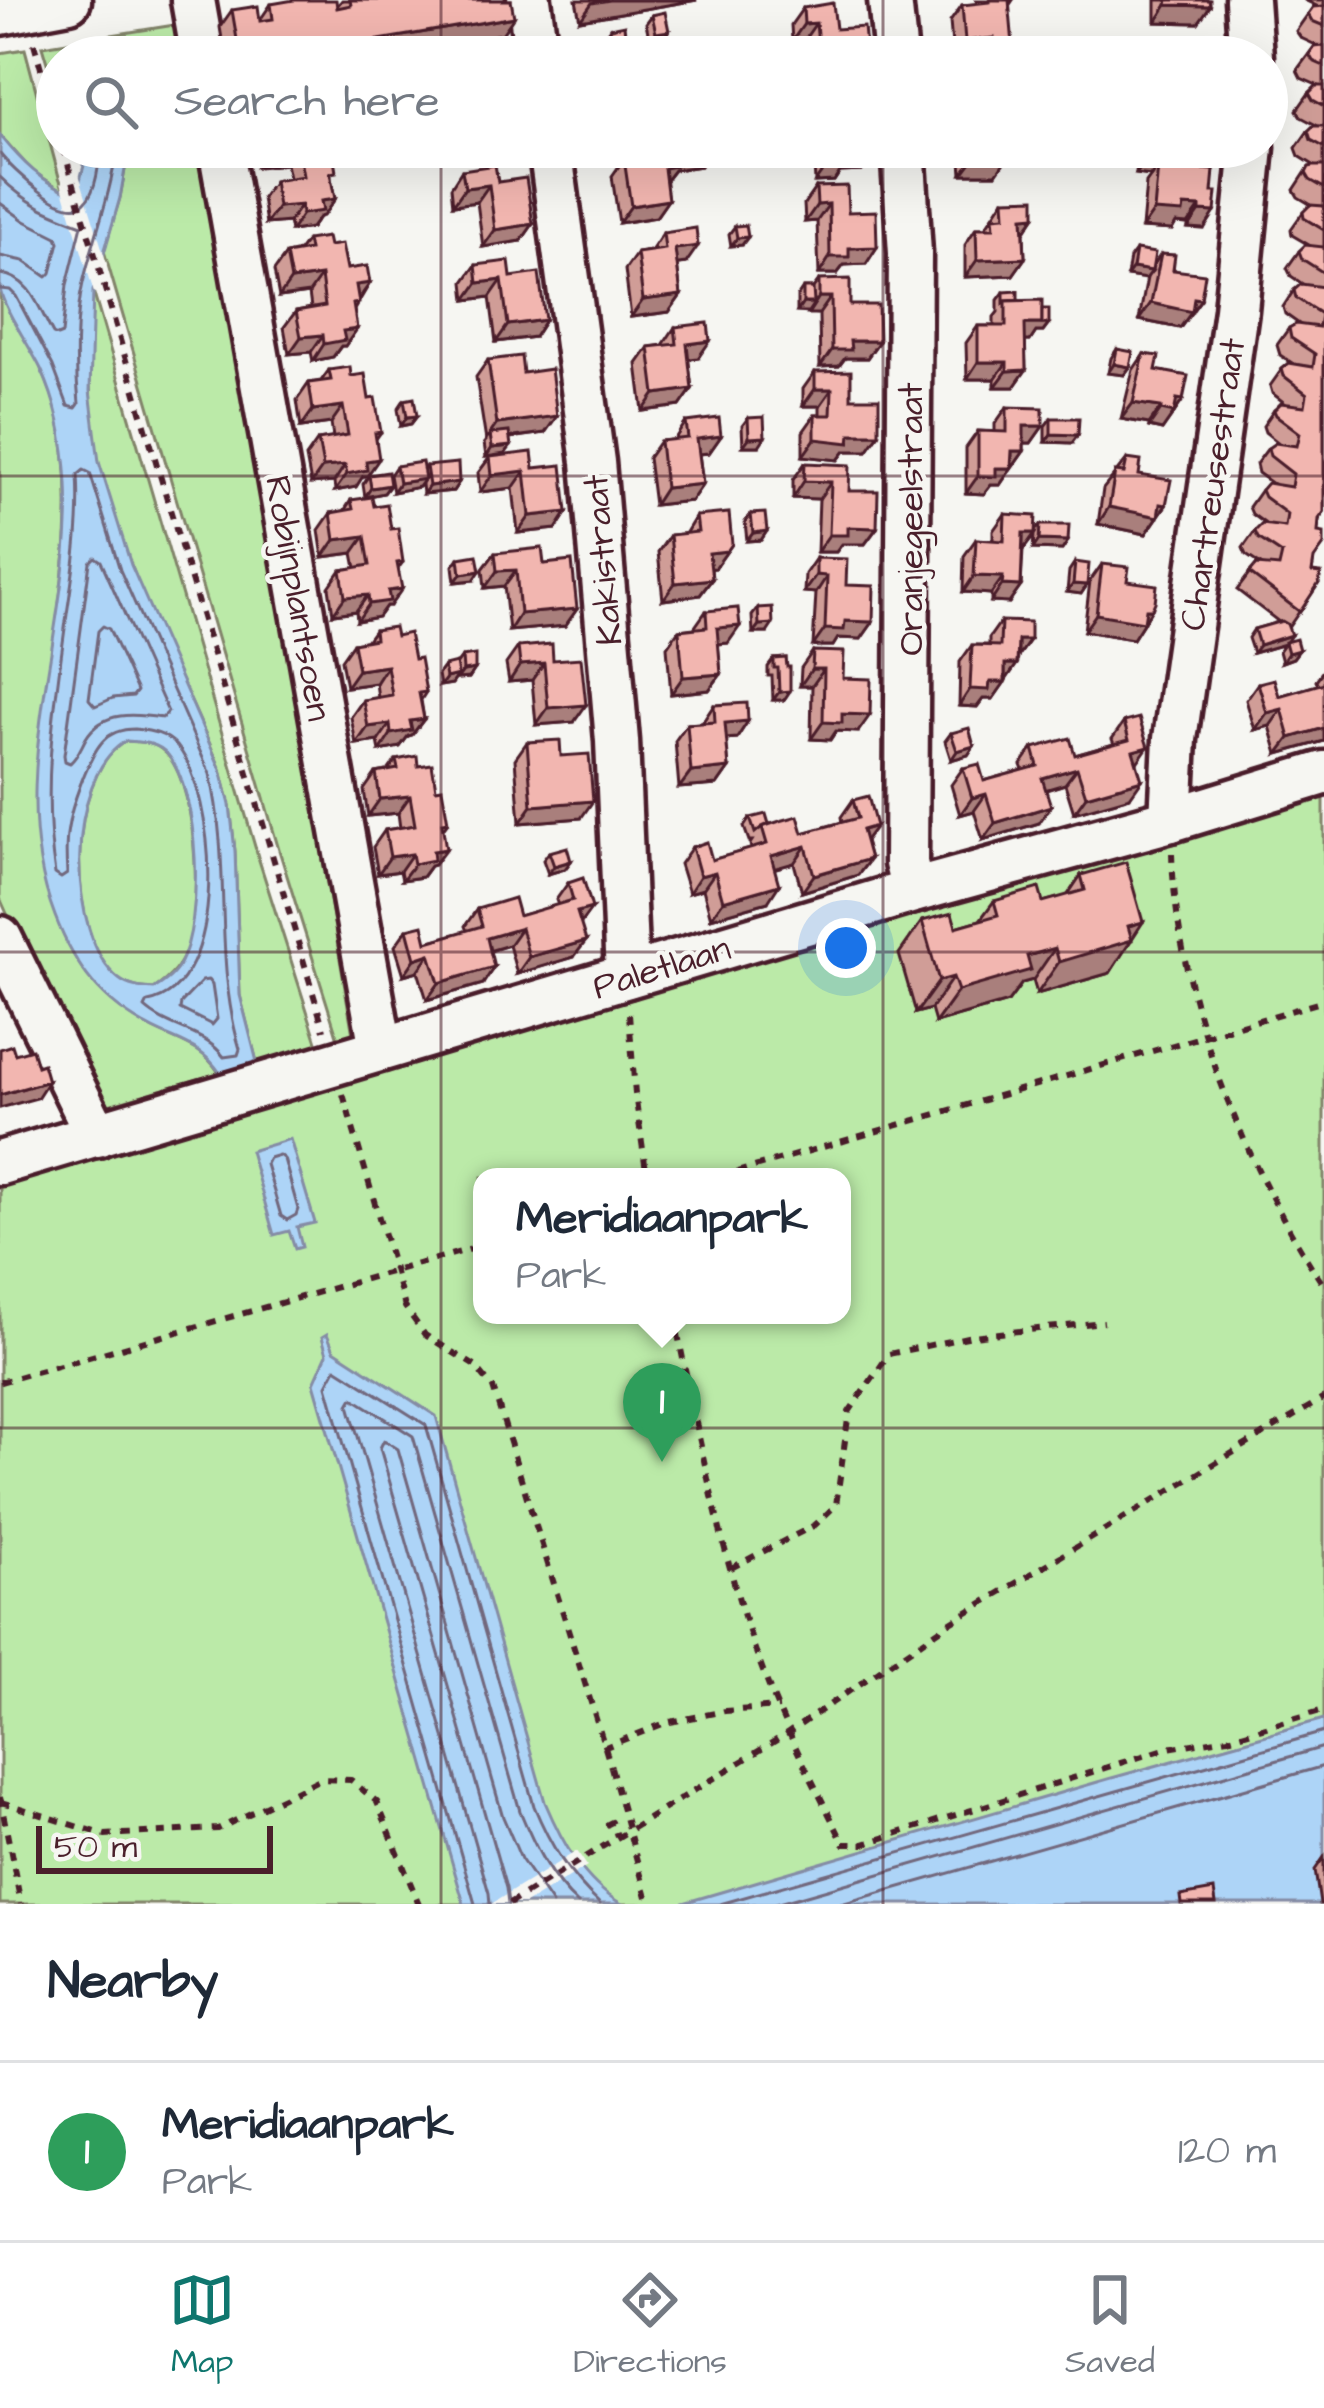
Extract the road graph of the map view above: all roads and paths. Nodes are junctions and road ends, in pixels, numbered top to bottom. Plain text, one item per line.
1 (69, 0) edge
2 (193, 0) edge
3 (530, 0) edge
4 (890, 0) edge
5 (1247, 0) edge
6 (12, 10) edge
7 (199, 36) edge
8 (534, 36) edge
9 (894, 36) edge
10 (1250, 36) edge
11 (36, 72) edge
12 (68, 168) edge
13 (224, 168) edge
14 (553, 168) edge
15 (904, 168) edge
16 (1250, 168) edge
17 (1324, 773) edge
18 (1171, 820) junction
19 (913, 891) junction
20 (0, 938) edge
21 (627, 976) junction
22 (1324, 1001) edge
23 (1204, 1036) junction
24 (382, 1049) junction
25 (334, 1065) junction
26 (98, 1135) junction
27 (0, 1163) edge
28 (646, 1168) edge
29 (751, 1168) edge
30 (473, 1249) edge
31 (394, 1271) junction
32 (1324, 1286) edge
33 (1103, 1322) dead end
34 (676, 1324) edge
35 (0, 1382) edge
36 (1324, 1398) edge
37 (731, 1568) junction
38 (779, 1707) junction
39 (1324, 1710) edge
40 (788, 1733) junction
41 (603, 1748) junction
42 (0, 1799) edge
43 (625, 1821) junction
44 (617, 1836) junction
45 (21, 1904) edge
46 (419, 1904) edge
47 (508, 1904) edge
48 (649, 1904) edge

1 - 6 street
2 - 7 street
3 - 8 street
4 - 9 street
5 - 10 street
6 - 11 path
12 - 25 path
13 - 24 street, Robijnplantsoen
14 - 21 street, Kakistraat
15 - 19 street, Oranjegeelstraat
16 - 18 street, Chartreusestraat
17 - 18 street, Paletlaan
18 - 19 street, Paletlaan
18 - 23 path
19 - 21 street, Paletlaan
20 - 26 street
21 - 24 street, Paletlaan
21 - 28 path
22 - 23 path
23 - 29 path
23 - 32 path
24 - 25 street, Paletlaan
25 - 26 street, Paletlaan
25 - 31 path
26 - 27 street, Paletlaan
30 - 31 path
31 - 35 path
31 - 41 path
33 - 37 path
34 - 37 path
36 - 40 path
37 - 38 path
38 - 40 path
38 - 41 path
39 - 40 path
40 - 44 path
41 - 43 path, bridge
42 - 45 path
42 - 46 path
43 - 44 path, bridge
43 - 48 path, bridge
44 - 47 path

